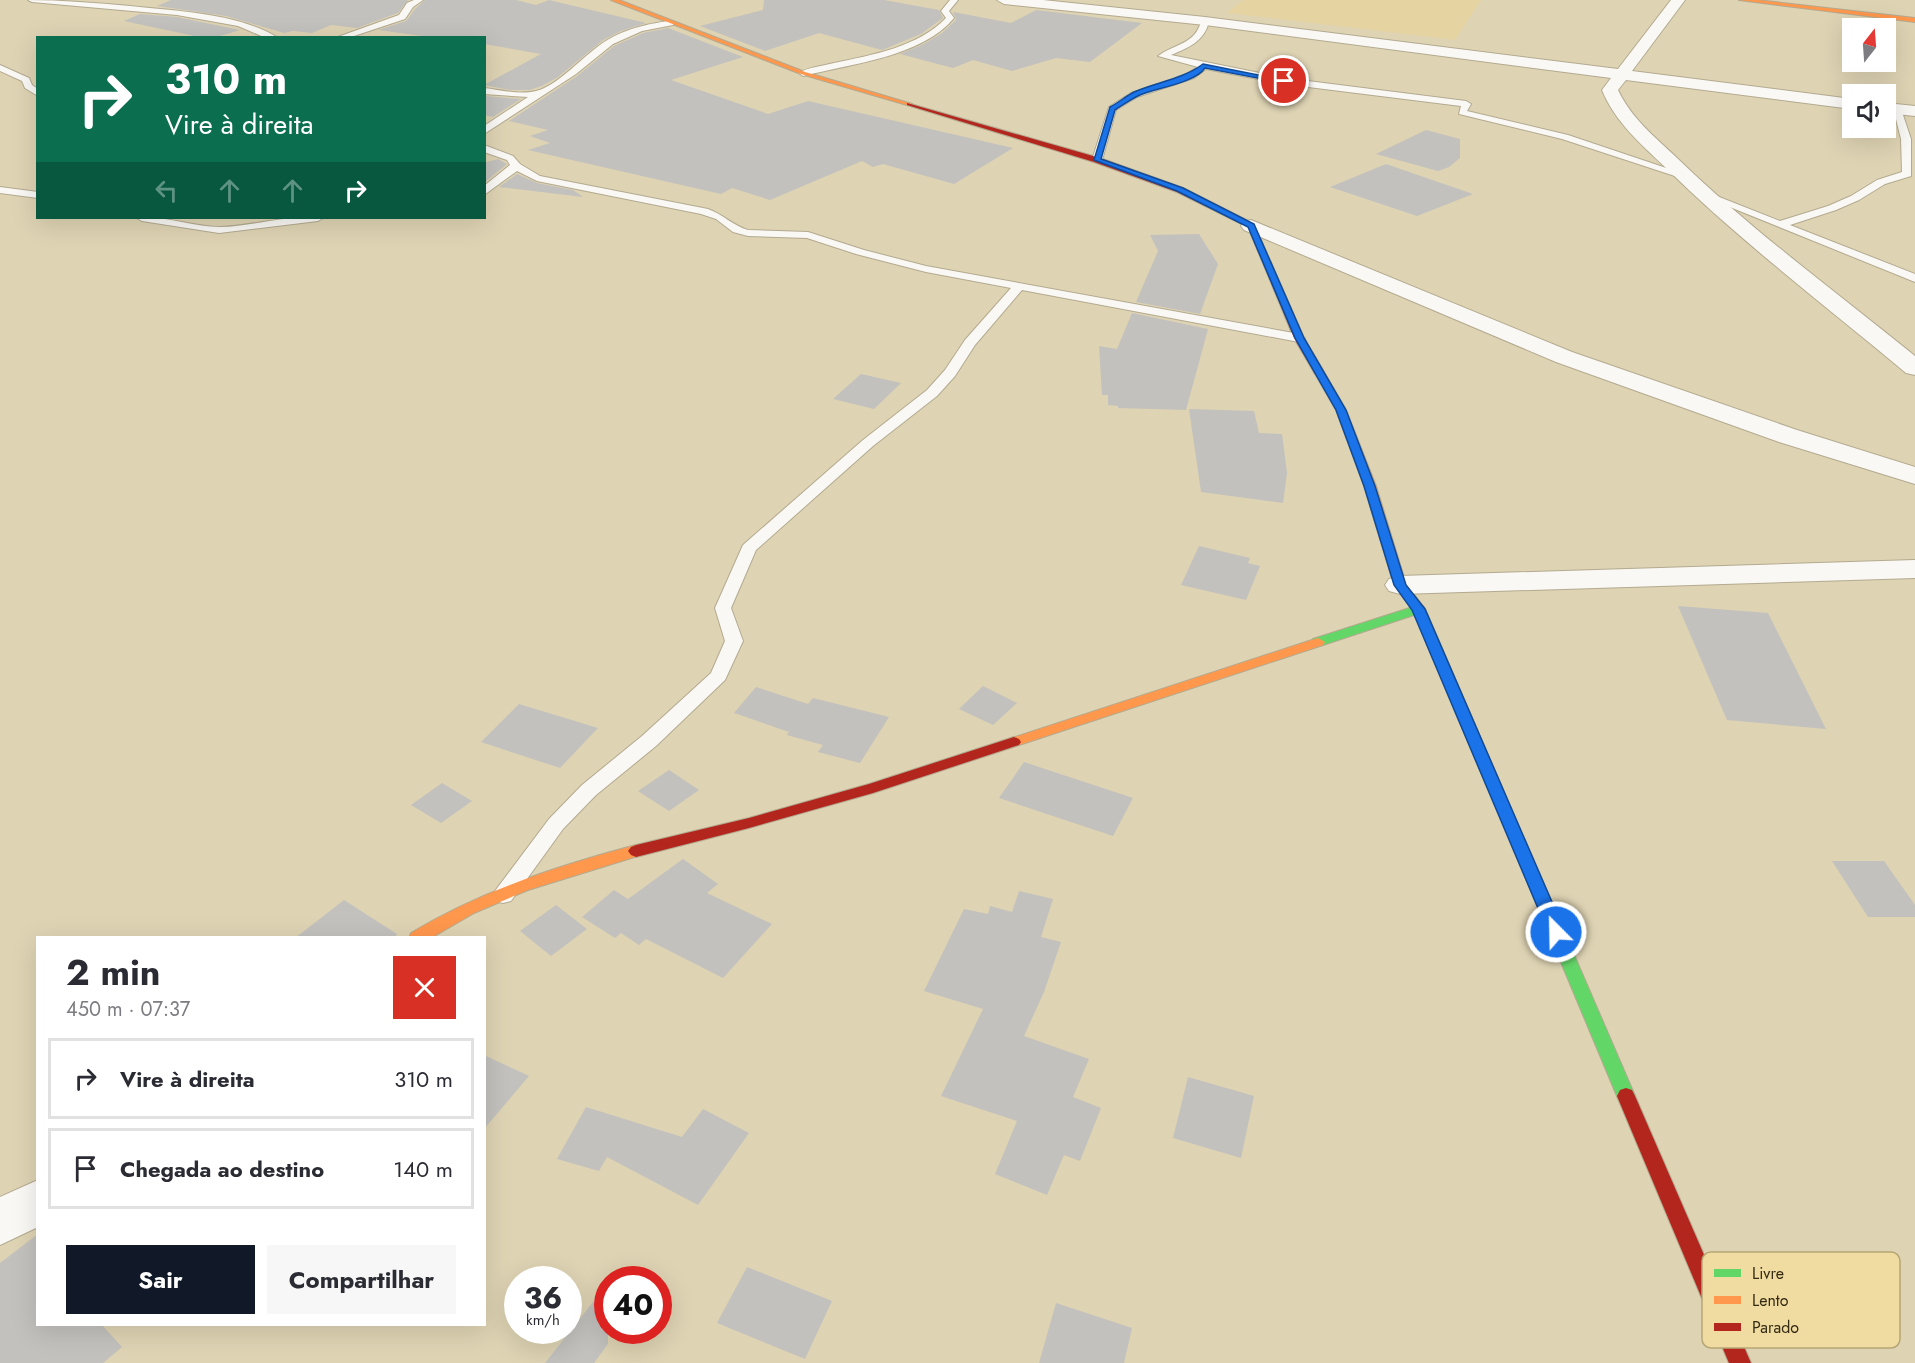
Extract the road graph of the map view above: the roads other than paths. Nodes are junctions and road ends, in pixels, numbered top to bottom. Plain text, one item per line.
1 (32, 0) edge
2 (419, 0) edge
3 (614, 0) edge
4 (954, 0) edge
5 (1004, 0) edge
6 (1678, 0) edge
7 (1742, 0) edge
8 (1196, 6) dead end
9 (1178, 18) junction
10 (1915, 20) edge
11 (1205, 21) junction
12 (670, 23) junction
13 (269, 36) edge
14 (345, 36) edge
15 (1203, 66) junction
16 (0, 68) edge
17 (803, 73) junction
18 (1620, 75) junction
19 (486, 91) edge
20 (36, 92) edge
21 (539, 94) junction
22 (1842, 103) edge
23 (1896, 109) edge
24 (1915, 111) edge
25 (1896, 119) edge
26 (486, 130) edge
27 (486, 149) edge
28 (1097, 160) junction
29 (516, 166) junction
30 (1685, 176) junction
31 (0, 190) edge
32 (486, 190) edge
33 (1703, 194) junction
34 (36, 195) edge
35 (148, 219) edge
36 (310, 219) edge
37 (1780, 224) junction
38 (1251, 226) junction
39 (1915, 278) edge
40 (1018, 287) junction
41 (1299, 338) junction
42 (1915, 368) edge
43 (1915, 476) edge
44 (1915, 568) edge
45 (1400, 585) junction
46 (1419, 609) junction
47 (502, 895) junction
48 (420, 936) edge
49 (36, 1203) edge
50 (0, 1222) edge
51 (1702, 1274) edge
52 (1734, 1348) edge
53 (1740, 1363) edge

1 - 13 lane
2 - 14 lane
3 - 12 street
4 - 17 lane
5 - 9 street
6 - 18 street
7 - 10 street
8 - 9 street
9 - 11 street
11 - 15 lane
11 - 18 street
12 - 17 street
12 - 21 lane
15 - 28 lane
15 - 30 lane
16 - 20 lane
17 - 28 street
18 - 22 street
18 - 30 street
19 - 21 lane
21 - 26 lane
23 - 24 street
25 - 37 lane
27 - 29 lane
28 - 38 street
29 - 32 lane
29 - 40 lane
30 - 33 street
31 - 34 lane
33 - 37 lane
33 - 42 street
35 - 36 lane
37 - 39 lane
38 - 41 street
38 - 43 street
40 - 41 lane
40 - 47 lane
41 - 45 street
44 - 45 street
45 - 46 street
46 - 47 street
46 - 51 street
47 - 48 street
49 - 50 street
52 - 53 street

